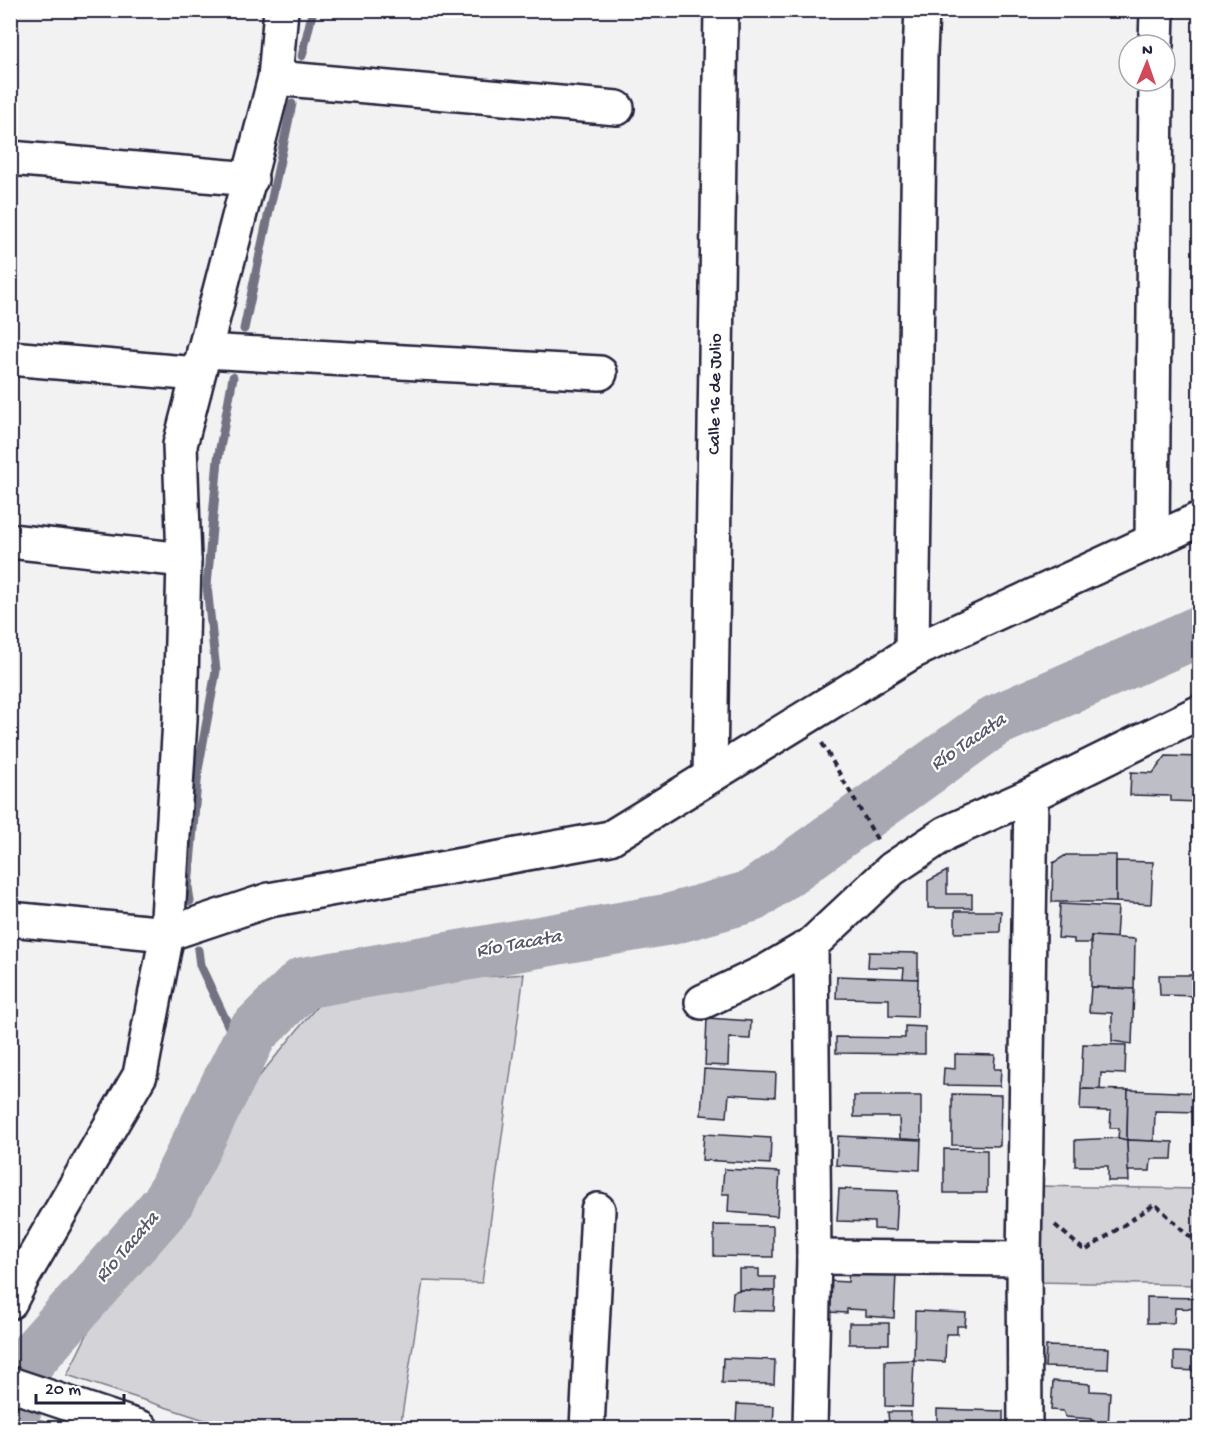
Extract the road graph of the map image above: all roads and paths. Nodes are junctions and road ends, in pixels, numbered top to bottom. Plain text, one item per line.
1 (281, 10) edge
2 (721, 10) edge
3 (922, 10) edge
4 (1156, 10) edge
5 (1156, 33) edge
6 (275, 78) junction
7 (1156, 93) edge
8 (617, 108) dead end
9 (10, 158) edge
10 (251, 179) junction
11 (10, 358) edge
12 (201, 362) junction
13 (600, 374) dead end
14 (1200, 519) edge
15 (10, 541) edge
16 (1152, 541) junction
17 (184, 560) junction
18 (912, 652) junction
19 (1200, 712) edge
20 (807, 716) junction
21 (710, 776) junction
22 (1030, 795) junction
23 (874, 833) dead end
24 (10, 919) edge
25 (166, 934) junction
26 (810, 945) junction
27 (702, 1002) dead end
28 (1025, 1199) junction
29 (598, 1210) dead end
30 (1200, 1246) edge
31 (814, 1257) junction
32 (1024, 1258) junction
33 (10, 1302) edge
34 (23, 1388) edge
35 (141, 1428) edge
36 (587, 1428) edge
37 (810, 1428) edge
38 (1025, 1428) edge

1 - 6 street
2 - 21 street, Calle 16 de Julio
3 - 18 street
4 - 5 street
6 - 8 street
6 - 10 street
7 - 16 street
9 - 10 street
10 - 12 street
11 - 12 street
12 - 13 street
12 - 17 street
14 - 16 street
15 - 17 street
16 - 18 street
17 - 25 street
18 - 20 street
19 - 22 street
20 - 21 street
20 - 23 path
21 - 25 street
22 - 26 street
22 - 28 street
24 - 25 street
25 - 33 street
26 - 27 street
26 - 31 street
28 - 30 path
28 - 32 street
29 - 36 street
31 - 32 street
31 - 37 street
32 - 38 street
34 - 35 street

